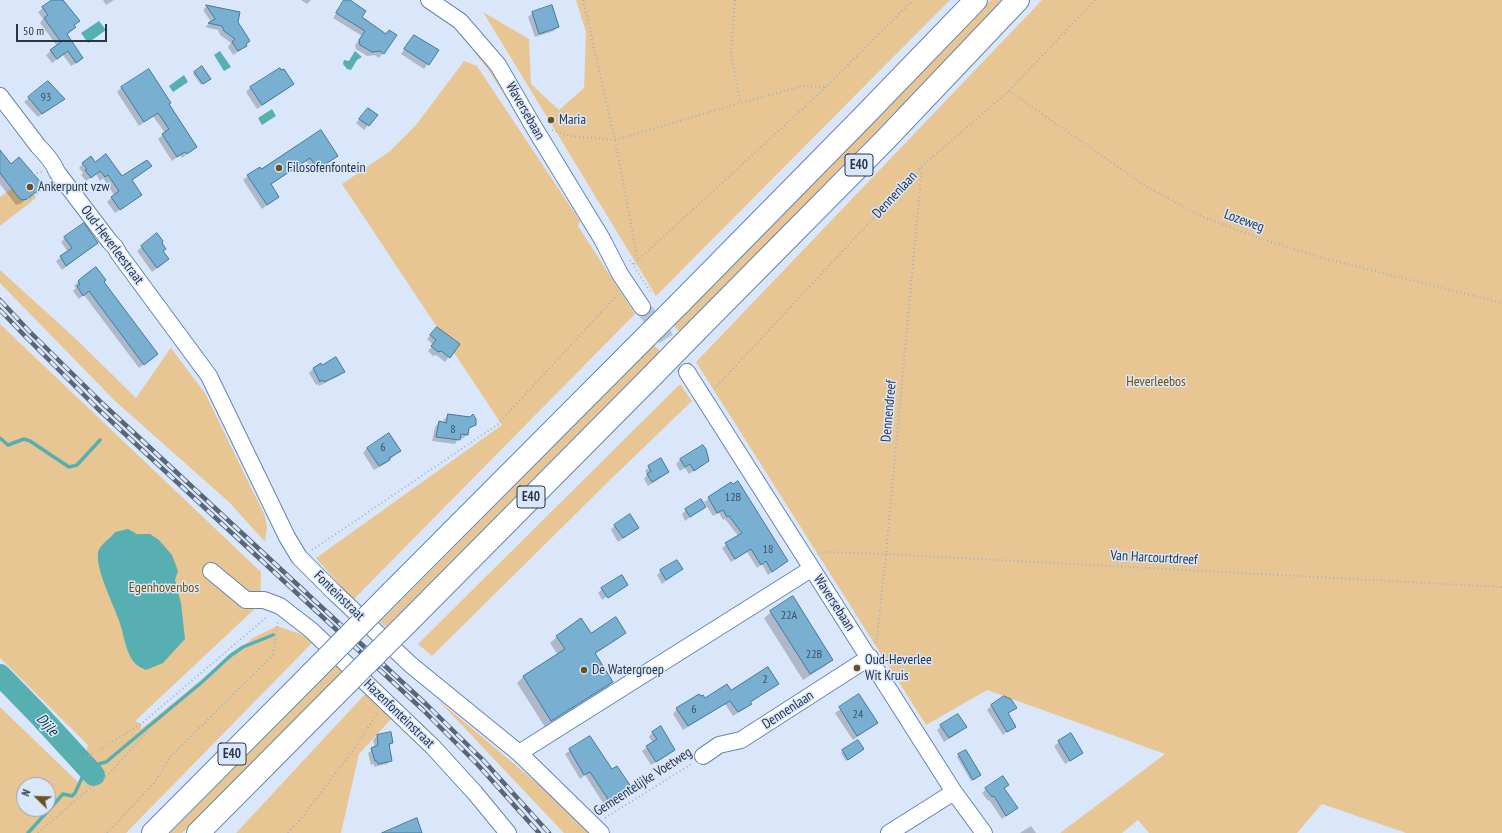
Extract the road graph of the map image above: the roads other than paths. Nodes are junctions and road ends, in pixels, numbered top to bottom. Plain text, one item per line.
1 (429, 0) edge
2 (976, 0) edge
3 (1018, 0) edge
4 (0, 96) edge
5 (153, 299) joint
6 (645, 305) tunnel mouth
7 (687, 372) tunnel mouth
8 (809, 565) junction
9 (211, 571) dead end
10 (870, 657) junction
11 (519, 753) junction
12 (703, 756) road end
13 (954, 792) junction
14 (597, 829) edge
15 (153, 833) edge
16 (198, 833) edge
17 (508, 833) edge
18 (889, 833) edge
19 (984, 833) edge

1 - 6 street, Waversebaan
2 - 15 highway, E40, bridge
3 - 16 highway, E40, bridge
4 - 5 street, Oud-Heverleestraat
5 - 11 street, Fonteinstraat
7 - 8 street, Waversebaan
8 - 10 street, Waversebaan
8 - 11 street
9 - 17 street, Hazenfonteinstraat
10 - 12 street, Dennenlaan
10 - 13 street, Waversebaan
11 - 14 street, Fonteinstraat
13 - 18 street
13 - 19 street, Waversebaan

